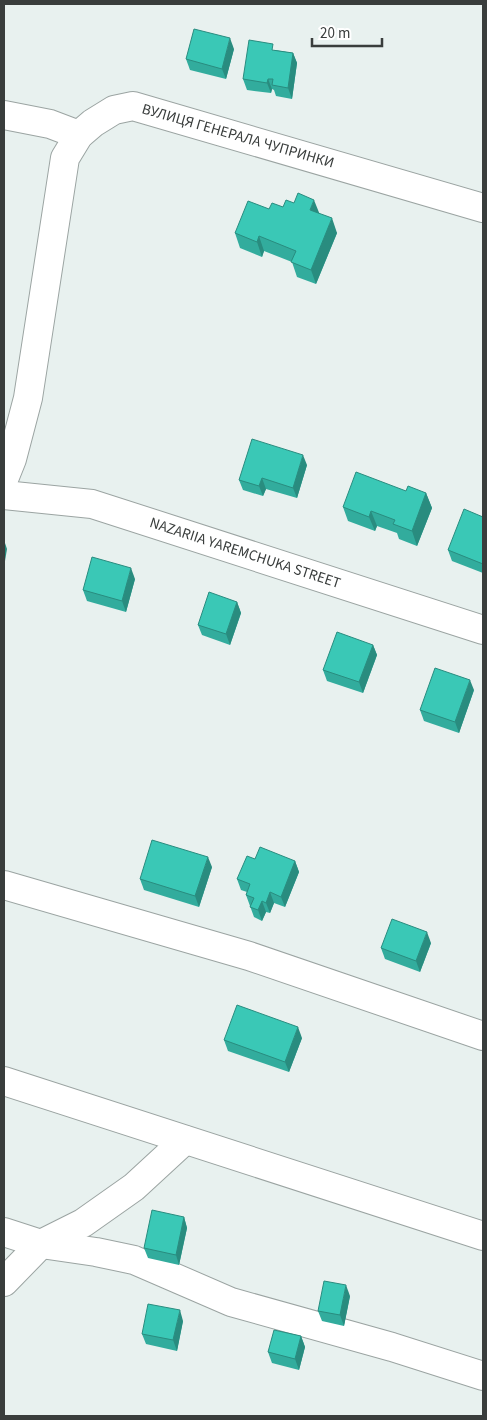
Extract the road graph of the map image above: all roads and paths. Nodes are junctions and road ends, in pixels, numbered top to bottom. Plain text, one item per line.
1 (4, 115) edge
2 (79, 135) junction
3 (483, 208) edge
4 (4, 479) edge
5 (4, 495) edge
6 (483, 630) edge
7 (4, 885) edge
8 (483, 1036) edge
9 (4, 1081) edge
10 (185, 1140) junction
11 (4, 1232) edge
12 (483, 1236) edge
13 (41, 1244) junction
14 (4, 1282) edge
15 (483, 1376) edge

1 - 2 street
2 - 3 street, ВУЛИЦЯ ГЕНЕРАЛА ЧУПРИНКИ
2 - 4 street, ВУЛИЦЯ ГЕНЕРАЛА ЧУПРИНКИ
5 - 6 street, NAZARIIA YAREMCHUKA STREET
7 - 8 street
9 - 10 street
10 - 12 street
10 - 13 street
11 - 13 street
13 - 14 street
13 - 15 street

